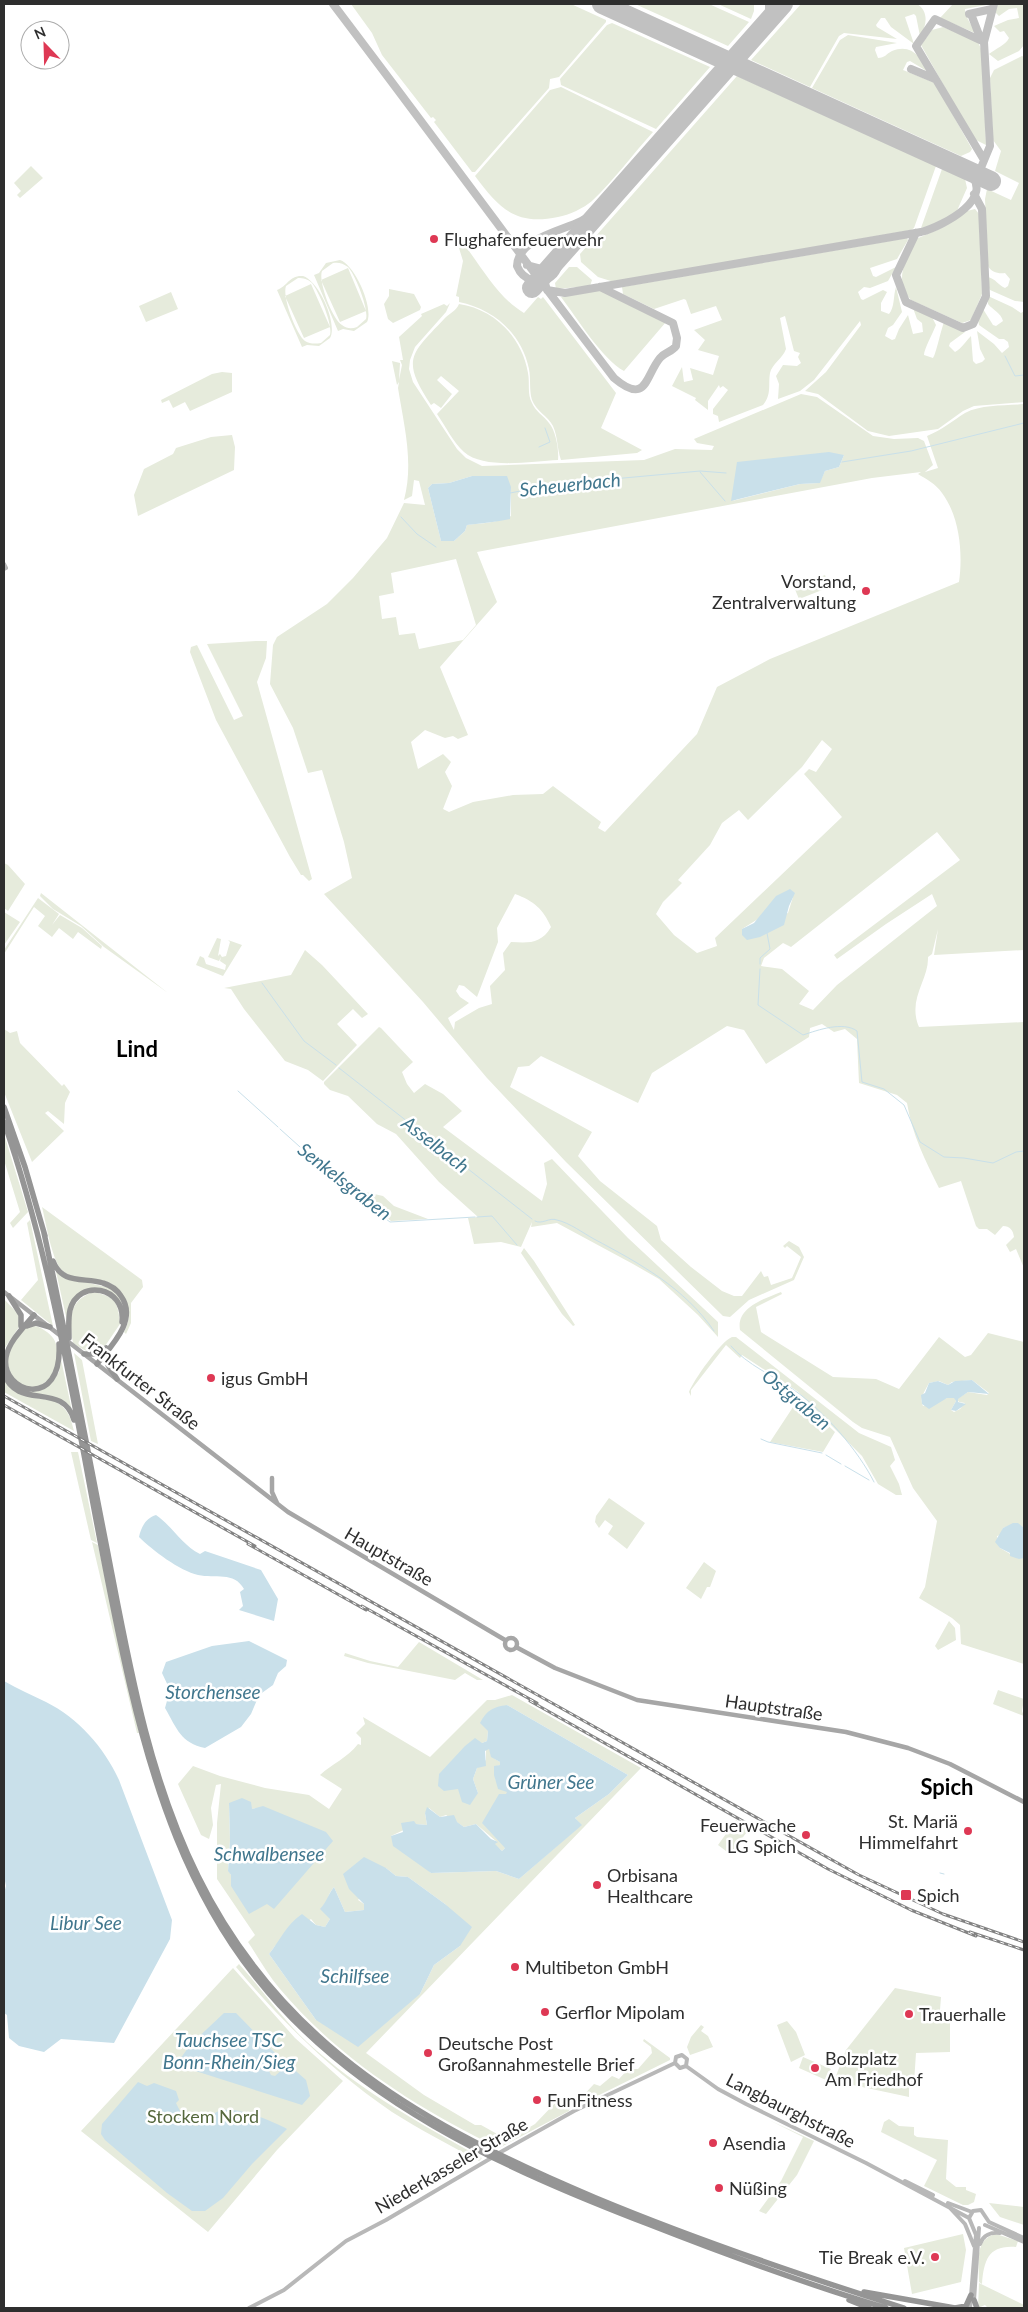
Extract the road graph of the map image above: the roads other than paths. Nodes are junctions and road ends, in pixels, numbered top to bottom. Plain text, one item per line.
1 (4, 564) edge
2 (5, 569) edge
3 (4, 1107) edge
4 (4, 1122) edge
5 (37, 1215) junction
6 (44, 1233) junction
7 (4, 1292) edge
8 (9, 1296) junction
9 (32, 1314) junction
10 (63, 1320) junction
11 (50, 1327) junction
12 (22, 1328) junction
13 (61, 1349) junction
14 (106, 1350) junction
15 (84, 1354) junction
16 (4, 1355) edge
17 (96, 1363) junction
18 (4, 1374) edge
19 (116, 1379) junction
20 (77, 1430) junction
21 (87, 1459) junction
22 (272, 1478) dead end
23 (262, 1491) joint
24 (278, 1504) junction
25 (505, 1640) junction
26 (516, 1647) junction
27 (1024, 1802) edge
28 (675, 2063) junction
29 (686, 2066) junction
30 (887, 2174) junction
31 (942, 2202) junction
32 (972, 2212) junction
33 (987, 2217) junction
34 (969, 2218) junction
35 (985, 2225) junction
36 (973, 2226) junction
37 (980, 2228) junction
38 (1005, 2234) junction
39 (1024, 2238) edge
40 (1024, 2242) edge
41 (976, 2250) junction
42 (831, 2285) junction
43 (821, 2288) junction
44 (972, 2297) junction
45 (944, 2306) junction
46 (249, 2308) edge
47 (869, 2308) edge
48 (886, 2308) edge
49 (904, 2308) edge
50 (952, 2308) edge
51 (971, 2308) edge
52 (977, 2308) edge

1 - 2 main road
3 - 5 highway
4 - 5 highway
5 - 6 highway
5 - 10 highway
6 - 10 highway
6 - 14 highway
7 - 8 main road, Frankfurter Straße
8 - 9 main road, Frankfurter Straße
8 - 12 highway
9 - 11 main road, Frankfurter Straße
9 - 12 highway
10 - 13 highway
10 - 14 highway
10 - 21 highway
11 - 12 highway
11 - 15 main road, Frankfurter Straße
12 - 13 highway
12 - 16 highway
13 - 20 highway
14 - 15 highway
14 - 17 highway
14 - 19 highway
15 - 17 main road, Frankfurter Straße
17 - 19 main road, Frankfurter Straße
18 - 20 highway
19 - 23 main road, Frankfurter Straße
20 - 21 highway
21 - 42 highway
21 - 43 highway
22 - 24 main road
23 - 24 main road, Hauptstraße
24 - 25 main road, Hauptstraße
25 - 26 main road, Hauptstraße
25 - 26 main road, Hauptstraße
26 - 27 main road, Hauptstraße
28 - 29 main road
28 - 29 main road
28 - 46 main road, Niederkasseler Straße
29 - 30 main road, Langbaurghstraße
30 - 31 main road, Langbaurghstraße
30 - 32 main road, Langbaurghstraße
31 - 34 main road, Langbaurghstraße
31 - 41 main road
32 - 33 main road
32 - 34 main road
33 - 35 main road
33 - 39 main road
34 - 36 main road
35 - 37 main road
35 - 38 main road
36 - 37 main road
36 - 41 main road
37 - 41 main road
38 - 40 main road
38 - 41 main road
41 - 44 main road
42 - 45 highway
42 - 49 highway
43 - 47 highway
43 - 48 highway
44 - 45 highway
44 - 51 main road
44 - 52 highway
45 - 50 highway

